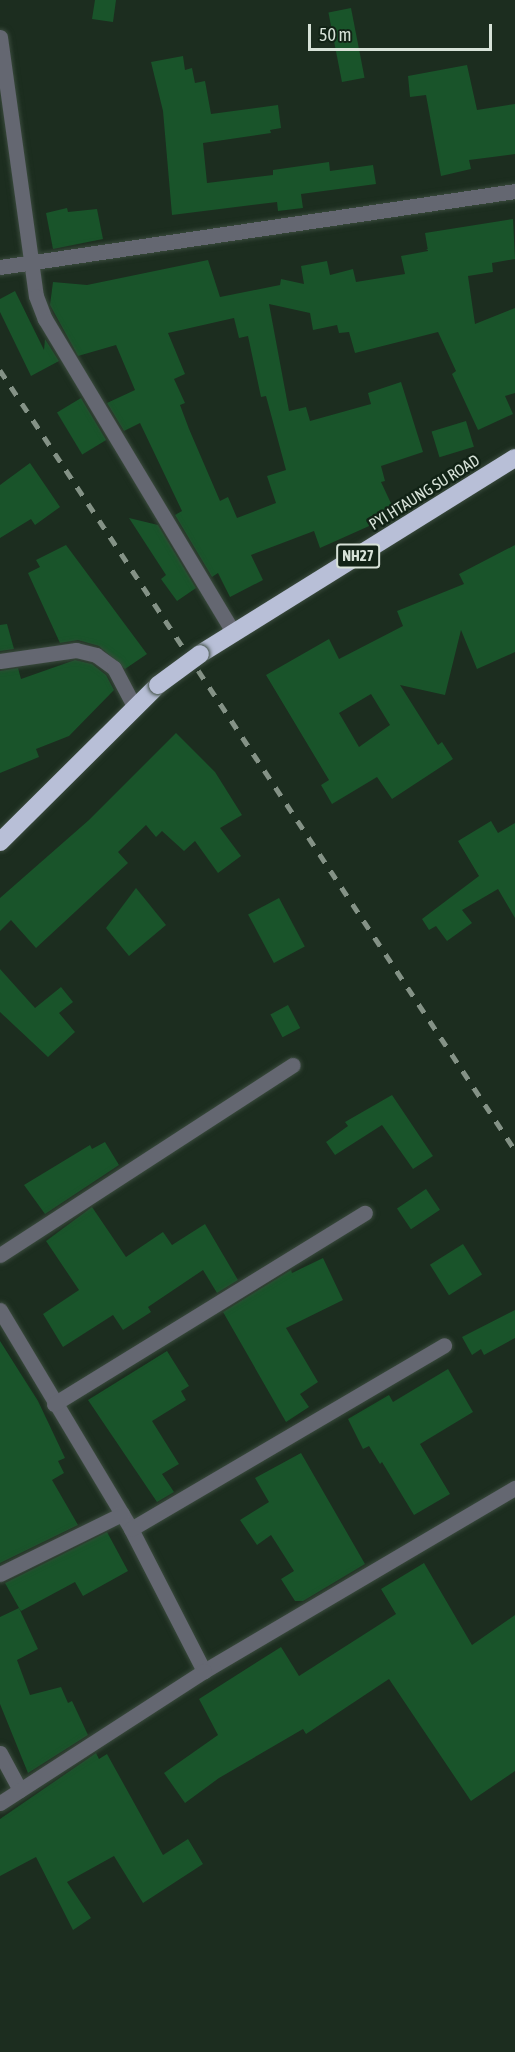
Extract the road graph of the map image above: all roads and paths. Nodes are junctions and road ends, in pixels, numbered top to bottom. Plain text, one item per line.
1 (0, 37) edge
2 (515, 191) edge
3 (32, 263) junction
4 (0, 267) edge
5 (515, 458) edge
6 (234, 633) junction
7 (0, 661) edge
8 (135, 708) junction
9 (0, 842) edge
10 (294, 1065) dead end
11 (365, 1214) dead end
12 (0, 1255) edge
13 (0, 1310) edge
14 (444, 1345) dead end
15 (54, 1404) junction
16 (515, 1488) edge
17 (122, 1514) junction
18 (131, 1529) junction
19 (0, 1574) edge
20 (204, 1671) junction
21 (0, 1753) edge
22 (20, 1790) junction
23 (0, 1803) edge

1 - 3 street
2 - 3 street
3 - 4 street
3 - 6 street
5 - 6 highway, PYI HTAUNG SU ROAD / NH27
6 - 8 highway, PYI HTAUNG SU ROAD / NH27, bridge
7 - 8 street
8 - 9 highway, NH27
10 - 12 street
11 - 15 street
13 - 15 street
14 - 18 street
15 - 17 street
16 - 20 street
17 - 18 street
17 - 19 street
18 - 20 street
20 - 22 street
21 - 22 street
22 - 23 street

